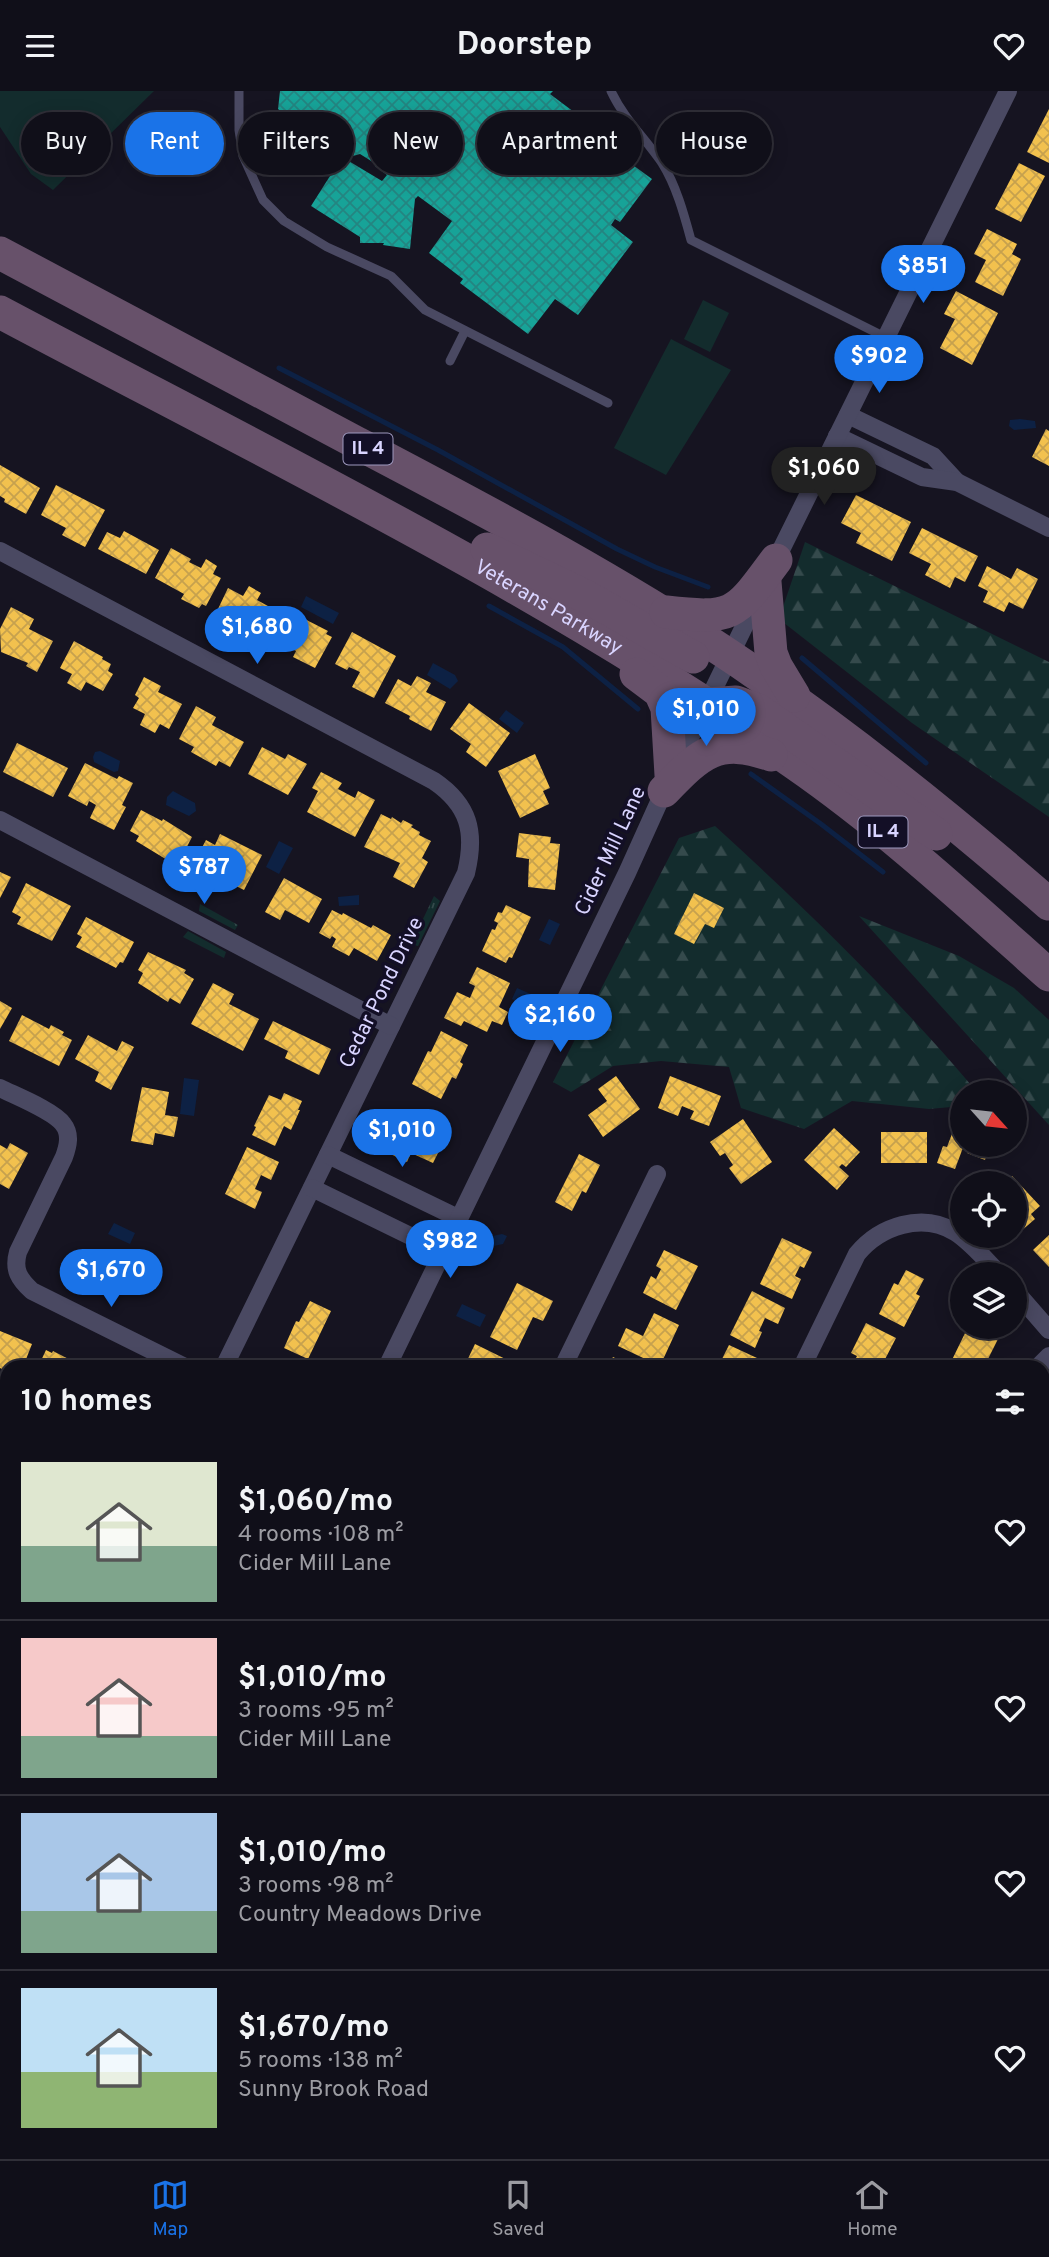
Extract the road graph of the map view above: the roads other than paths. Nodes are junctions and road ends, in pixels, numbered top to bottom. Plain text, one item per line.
1 (239, 91) edge
2 (611, 91) edge
3 (1007, 91) edge
4 (0, 253) edge
5 (0, 312) edge
6 (465, 331) junction
7 (885, 337) junction
8 (450, 361) dead end
9 (608, 403) dead end
10 (848, 415) junction
11 (837, 436) junction
12 (957, 482) junction
13 (372, 509) junction
14 (1049, 528) edge
15 (0, 551) edge
16 (480, 566) junction
17 (771, 571) junction
18 (660, 612) junction
19 (730, 656) junction
20 (706, 704) junction
21 (799, 704) junction
22 (796, 764) junction
23 (667, 783) junction
24 (0, 820) edge
25 (1049, 907) edge
26 (1049, 975) edge
27 (391, 1026) junction
28 (0, 1088) edge
29 (328, 1155) junction
30 (657, 1174) dead end
31 (312, 1188) junction
32 (458, 1219) junction
33 (443, 1252) junction
34 (988, 1262) edge
35 (1027, 1305) edge
36 (1049, 1331) edge
37 (171, 1360) edge
38 (227, 1360) edge
39 (390, 1360) edge
40 (566, 1360) edge
41 (805, 1360) edge

1 - 6 lane
2 - 7 lane
3 - 7 street, Cider Mill Lane
4 - 18 highway, IL 4
5 - 13 highway, Veterans Parkway / IL 4
6 - 8 lane
6 - 9 lane
7 - 10 street, Cider Mill Lane
10 - 11 street, Cider Mill Lane
10 - 12 street
11 - 12 street
11 - 17 street, Cider Mill Lane
12 - 14 street
13 - 16 highway, Veterans Parkway / IL 4
13 - 19 highway
15 - 27 street, Cedar Pond Drive
16 - 20 highway, Veterans Parkway / IL 4
16 - 23 highway
17 - 18 highway
17 - 19 street, Cider Mill Lane
17 - 21 highway
18 - 19 highway, IL 4
19 - 20 street, Cider Mill Lane
19 - 21 highway, IL 4
20 - 22 highway, Veterans Parkway / IL 4
20 - 23 street, Cider Mill Lane
20 - 25 highway
21 - 25 highway, IL 4
22 - 23 highway
22 - 26 highway, Veterans Parkway / IL 4
23 - 32 street, Cider Mill Lane
24 - 27 street
27 - 29 street, Cedar Pond Drive
28 - 37 street
29 - 31 street, Cedar Pond Drive
29 - 32 street
30 - 40 street
31 - 33 street
31 - 38 street, Cedar Pond Drive
32 - 33 street, Cider Mill Lane
33 - 39 street, Cider Mill Lane
34 - 41 street
35 - 36 street

